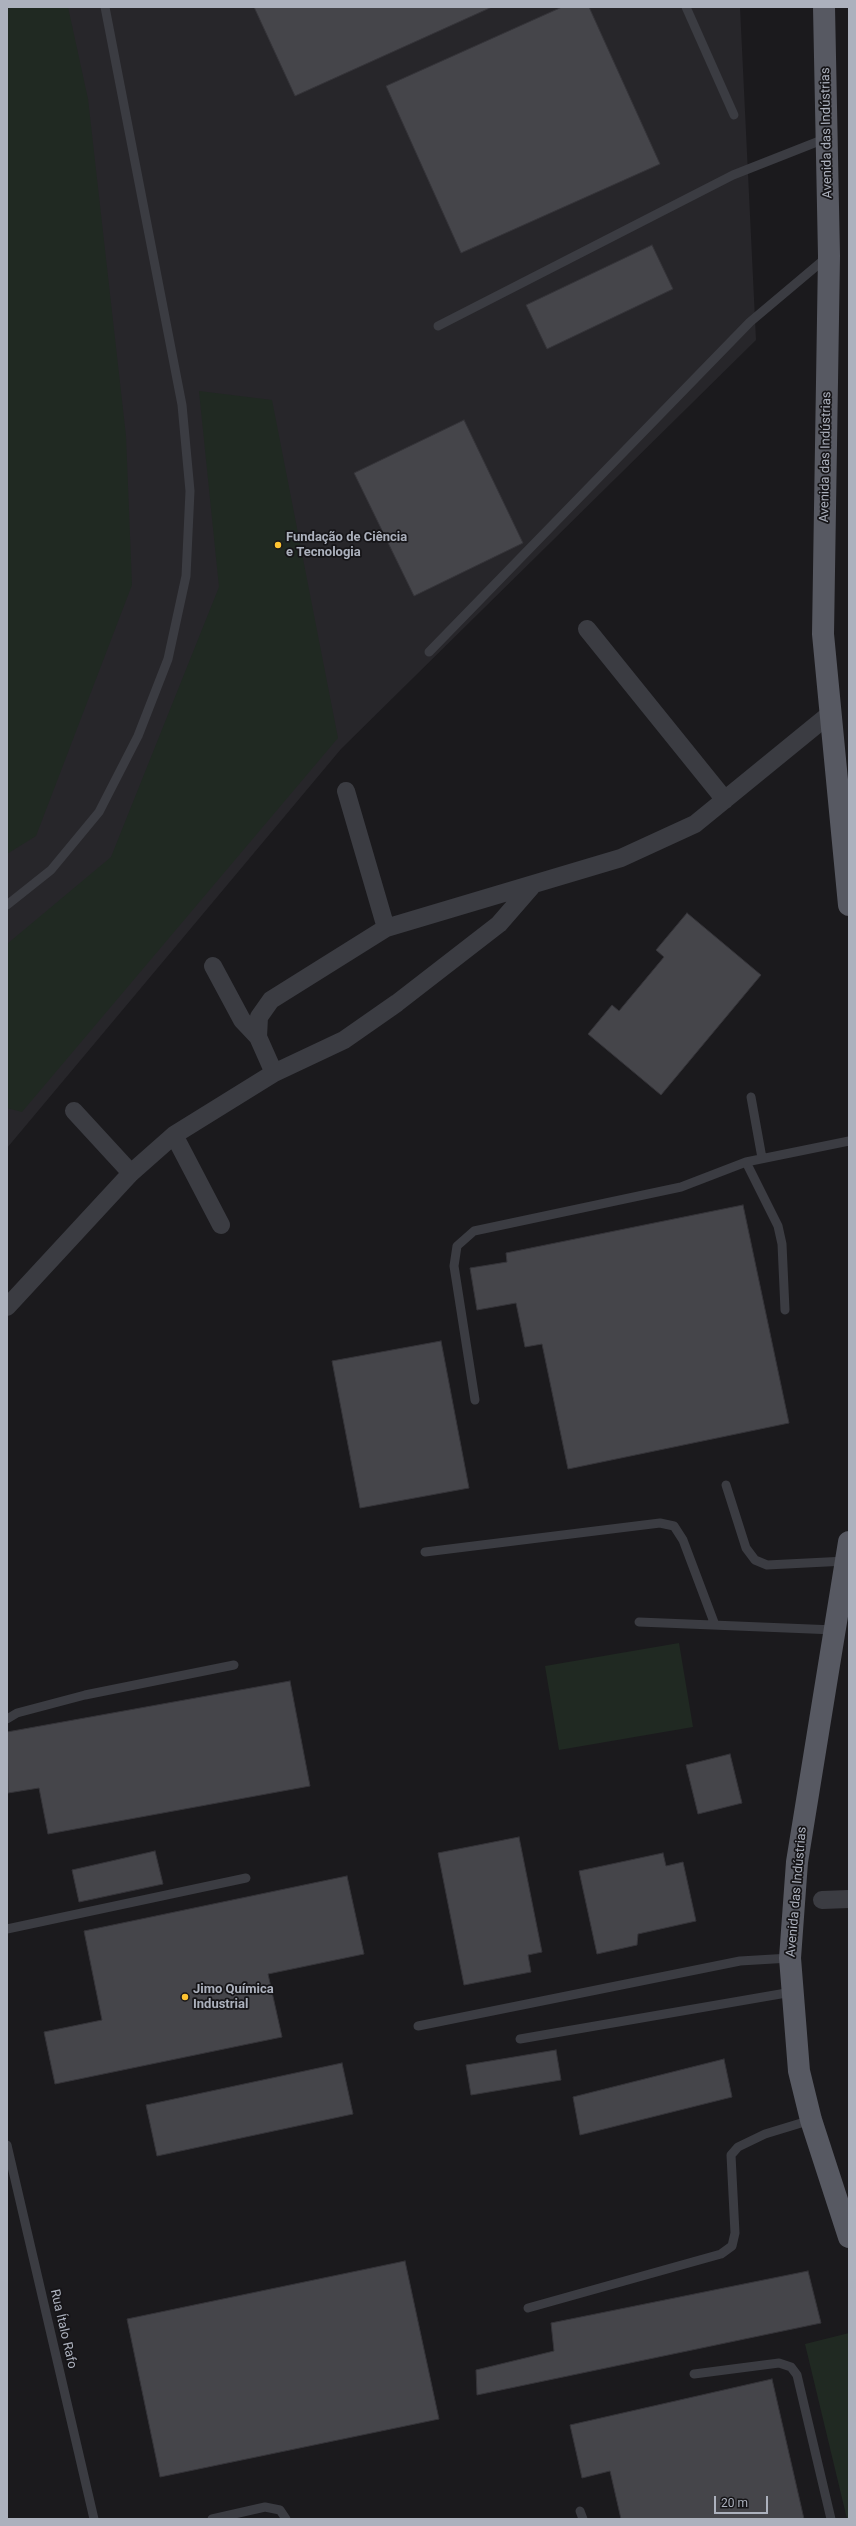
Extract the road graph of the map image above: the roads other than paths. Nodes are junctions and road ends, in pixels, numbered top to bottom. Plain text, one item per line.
1 (105, 7) edge
2 (686, 7) edge
3 (824, 7) edge
4 (734, 115) dead end
5 (827, 138) junction
6 (829, 256) junction
7 (438, 326) dead end
8 (587, 629) dead end
9 (429, 652) dead end
10 (831, 713) junction
11 (346, 790) dead end
12 (725, 800) junction
13 (532, 886) junction
14 (7, 905) edge
15 (849, 905) edge
16 (386, 928) junction
17 (213, 966) dead end
18 (258, 1037) junction
19 (274, 1073) junction
20 (751, 1097) dead end
21 (74, 1111) dead end
22 (174, 1135) junction
23 (849, 1141) edge
24 (762, 1158) junction
25 (746, 1162) junction
26 (131, 1173) junction
27 (221, 1225) dead end
28 (7, 1307) edge
29 (785, 1310) dead end
30 (475, 1400) dead end
31 (726, 1485) dead end
32 (425, 1552) dead end
33 (847, 1552) edge
34 (845, 1594) edge
35 (640, 1622) dead end
36 (715, 1625) junction
37 (835, 1630) junction
38 (234, 1665) dead end
39 (7, 1719) edge
40 (246, 1878) dead end
41 (849, 1899) edge
42 (822, 1900) dead end
43 (7, 1929) edge
44 (790, 1958) junction
45 (792, 1992) junction
46 (418, 2026) dead end
47 (520, 2039) dead end
48 (811, 2120) junction
49 (7, 2145) edge
50 (849, 2237) edge
51 (528, 2308) dead end
52 (694, 2374) dead end
53 (94, 2519) edge
54 (212, 2519) edge
55 (286, 2519) edge
56 (831, 2519) edge

1 - 14 lane
2 - 4 lane
3 - 5 main road, Avenida das Indústrias
5 - 6 main road, Avenida das Indústrias
5 - 7 lane
6 - 9 lane
6 - 10 main road, Avenida das Indústrias
8 - 12 street
10 - 12 street
10 - 15 main road, Avenida das Indústrias
11 - 16 street
12 - 13 street
13 - 16 street
13 - 19 street
16 - 18 street
17 - 18 street
18 - 19 street
19 - 22 street
20 - 24 lane
21 - 26 street
22 - 26 street
22 - 27 street
23 - 24 lane
24 - 25 lane
25 - 29 lane
25 - 30 lane
26 - 28 street
31 - 33 lane
32 - 36 lane
33 - 34 main road, Avenida das Indústrias
34 - 37 main road, Avenida das Indústrias
35 - 36 lane
36 - 37 lane
37 - 44 main road, Avenida das Indústrias
38 - 39 lane
40 - 43 lane
41 - 42 street
44 - 45 main road, Avenida das Indústrias
44 - 46 lane
45 - 47 lane
45 - 48 main road, Avenida das Indústrias
48 - 50 main road, Avenida das Indústrias
48 - 51 lane
49 - 53 lane, Rua Ítalo Rafo
52 - 56 lane
54 - 55 lane

